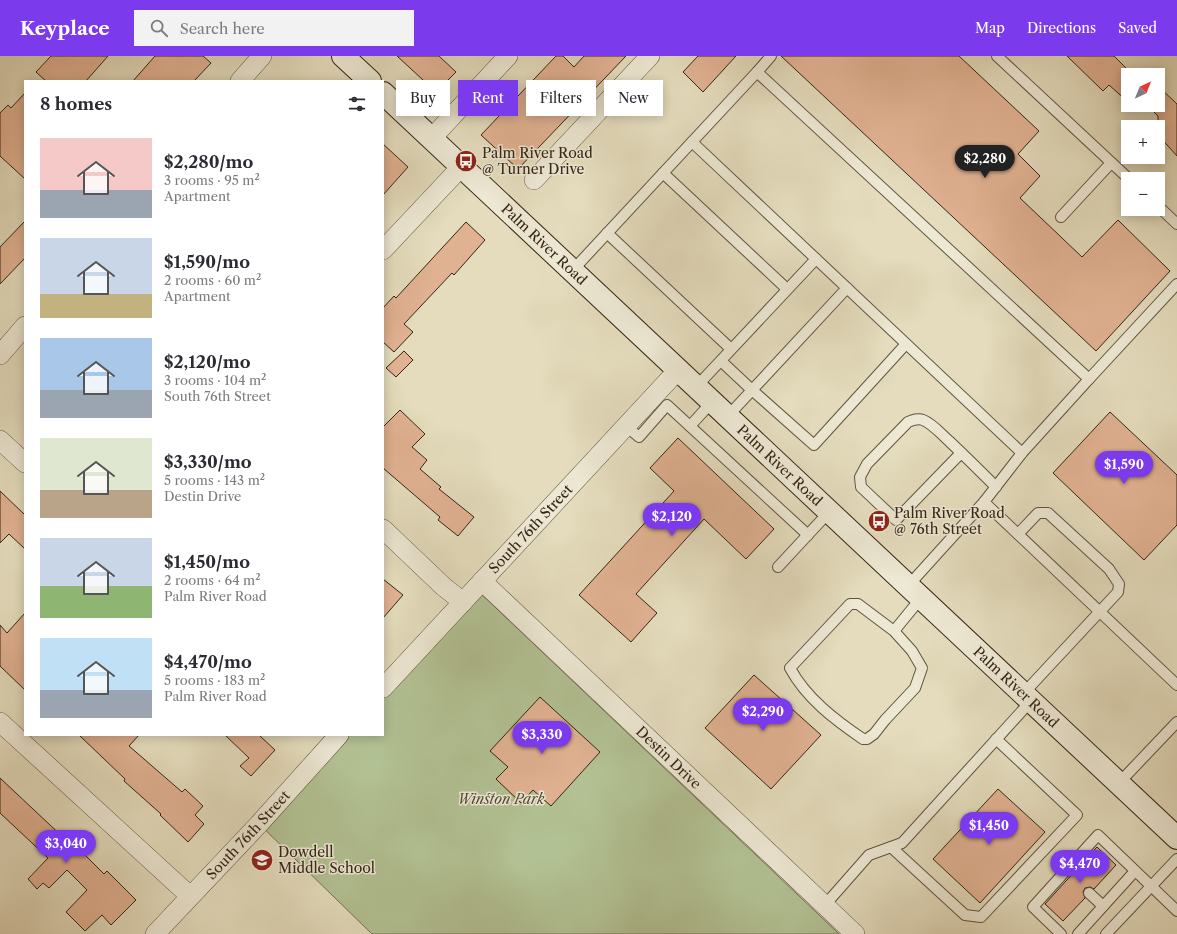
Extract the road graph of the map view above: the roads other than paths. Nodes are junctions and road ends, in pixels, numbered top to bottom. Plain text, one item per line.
1 (262, 56) edge
2 (343, 56) edge
3 (508, 56) edge
4 (650, 56) edge
5 (771, 56) edge
6 (997, 56) edge
7 (757, 72) junction
8 (241, 80) edge
9 (369, 80) edge
10 (384, 94) edge
11 (432, 138) junction
12 (692, 142) junction
13 (1111, 163) junction
14 (461, 166) junction
15 (1121, 172) edge
16 (663, 173) junction
17 (534, 180) dead end
18 (1165, 213) edge
19 (1061, 217) dead end
20 (1177, 224) edge
21 (607, 233) junction
22 (384, 249) edge
23 (816, 259) junction
24 (572, 271) junction
25 (1177, 284) edge
26 (847, 288) junction
27 (787, 289) junction
28 (24, 327) edge
29 (906, 344) junction
30 (732, 349) junction
31 (0, 355) edge
32 (721, 360) junction
33 (678, 370) junction
34 (1089, 378) junction
35 (696, 387) junction
36 (752, 390) junction
37 (661, 400) junction
38 (720, 410) junction
39 (690, 426) junction
40 (0, 440) edge
41 (961, 453) junction
42 (1022, 453) junction
43 (24, 462) edge
44 (996, 487) junction
45 (984, 502) junction
46 (829, 512) junction
47 (384, 530) edge
48 (1018, 534) junction
49 (808, 535) junction
50 (778, 567) dead end
51 (482, 581) junction
52 (914, 592) junction
53 (463, 602) junction
54 (1100, 612) junction
55 (894, 631) junction
56 (1177, 685) edge
57 (384, 687) edge
58 (1027, 698) junction
59 (0, 722) edge
60 (1177, 722) edge
61 (330, 738) edge
62 (996, 739) junction
63 (1118, 784) junction
64 (1177, 838) edge
65 (891, 847) junction
66 (1177, 859) edge
67 (1135, 871) junction
68 (1151, 886) junction
69 (1089, 894) dead end
70 (190, 896) junction
71 (824, 905) junction
72 (1103, 906) junction
73 (1177, 911) edge
74 (155, 934) edge
75 (855, 934) edge
76 (1061, 934) edge
77 (1078, 934) edge
78 (1106, 934) edge

1 - 8 street
2 - 9 street
3 - 11 street
4 - 17 street
5 - 7 lane
6 - 13 lane
7 - 12 lane
7 - 34 lane
10 - 11 street, Palm River Road
11 - 14 street, Palm River Road
12 - 16 lane
12 - 23 lane
13 - 15 lane
13 - 19 lane
14 - 22 street
14 - 24 street, Palm River Road
16 - 21 lane
16 - 27 lane
18 - 20 lane
21 - 24 lane
21 - 30 lane
23 - 26 lane
23 - 27 lane
24 - 33 street, Palm River Road
25 - 34 lane
26 - 29 lane
26 - 36 lane
27 - 30 lane
28 - 31 street
29 - 36 lane
29 - 42 lane
30 - 32 lane
32 - 35 lane
32 - 36 lane
33 - 35 street, Palm River Road
33 - 37 street, South 76th Street
34 - 42 lane
35 - 38 street, Palm River Road
36 - 38 lane
37 - 39 lane
37 - 51 street, South 76th Street
38 - 39 lane
38 - 46 street, Palm River Road
39 - 49 lane
40 - 43 street
41 - 41 lane
41 - 44 lane
42 - 44 lane
44 - 45 lane
45 - 48 lane
45 - 52 lane
46 - 49 lane
46 - 52 street, Palm River Road
47 - 53 street
48 - 54 lane
48 - 54 lane
49 - 50 lane
51 - 53 street, South 76th Street
51 - 71 street, Destin Drive
52 - 55 lane
52 - 58 street, Palm River Road
53 - 57 street, South 76th Street
54 - 56 lane
54 - 58 lane
55 - 55 lane
58 - 62 lane
58 - 63 street, Palm River Road
59 - 70 street
60 - 63 lane
61 - 70 street, South 76th Street
62 - 65 lane
62 - 65 lane
63 - 64 street, Palm River Road
65 - 71 lane
66 - 68 lane
67 - 68 lane
67 - 72 lane
67 - 76 lane
68 - 73 lane
68 - 78 lane
69 - 72 lane
70 - 74 street, South 76th Street
71 - 75 street, Destin Drive
72 - 77 lane

